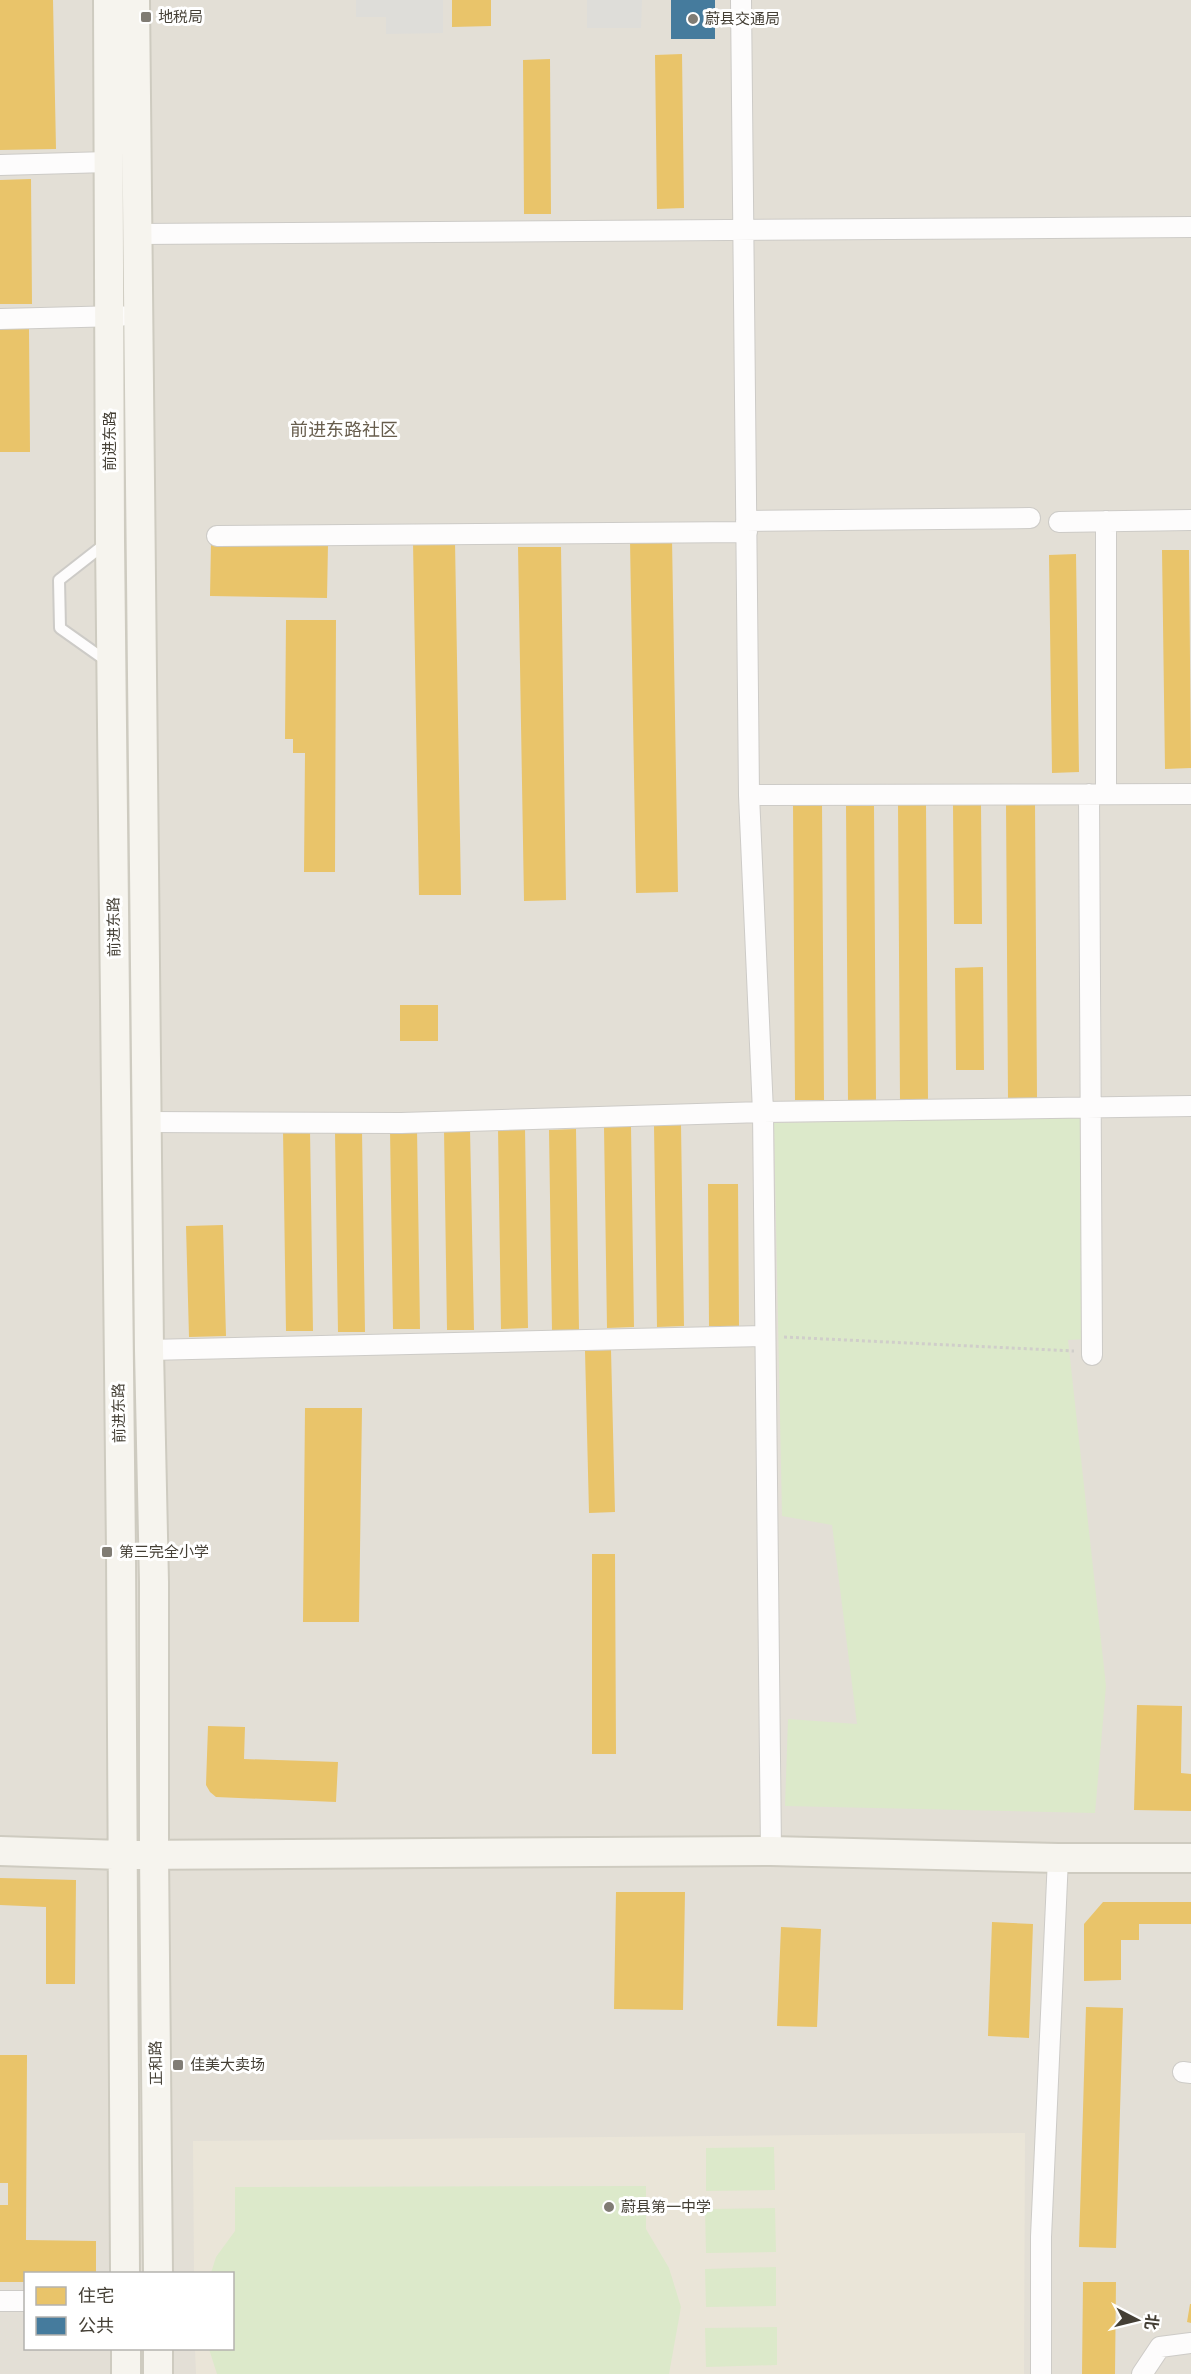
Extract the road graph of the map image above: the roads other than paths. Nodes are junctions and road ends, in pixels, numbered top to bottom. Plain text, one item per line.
1 (108, 0) edge
2 (135, 0) edge
3 (741, 0) edge
4 (108, 162) junction
5 (0, 165) edge
6 (1191, 227) edge
7 (743, 230) junction
8 (138, 234) junction
9 (138, 315) junction
10 (109, 316) junction
11 (0, 319) edge
12 (1030, 518) dead end
13 (1191, 520) edge
14 (1106, 521) junction
15 (1059, 522) dead end
16 (746, 526) junction
17 (217, 536) dead end
18 (110, 540) junction
19 (111, 664) junction
20 (1098, 794) junction
21 (1191, 794) edge
22 (749, 795) junction
23 (1191, 1106) edge
24 (1091, 1107) junction
25 (763, 1112) junction
26 (147, 1122) junction
27 (765, 1336) junction
28 (149, 1350) junction
29 (1092, 1355) road end
30 (0, 1851) edge
31 (771, 1851) junction
32 (154, 1853) junction
33 (122, 1855) junction
34 (1058, 1858) junction
35 (1191, 1858) edge
36 (125, 2272) edge
37 (158, 2272) edge
38 (0, 2301) edge
39 (24, 2301) edge
40 (1191, 2343) edge
41 (126, 2350) edge
42 (158, 2350) edge
43 (126, 2374) edge
44 (158, 2374) edge
45 (1041, 2374) edge
46 (1142, 2374) edge

1 - 4 main road, 前进东路
2 - 8 main road, 前进东路
3 - 7 street
4 - 5 street
4 - 10 main road, 前进东路
6 - 7 street
7 - 8 street
7 - 16 street
8 - 9 main road, 前进东路
9 - 10 street
9 - 26 main road, 前进东路
10 - 11 street
10 - 18 main road, 前进东路
12 - 16 street
13 - 14 street
14 - 15 street
14 - 20 street
16 - 17 street
16 - 22 street
18 - 19 main road, 前进东路
18 - 19 lane
19 - 33 main road, 前进东路
20 - 21 street
20 - 22 street
20 - 24 street
22 - 25 street
23 - 24 street
24 - 25 street
24 - 29 street
25 - 26 street
25 - 27 street
26 - 28 main road, 前进东路
27 - 28 street
27 - 31 street
28 - 32 main road, 前进东路
30 - 33 main road
31 - 32 main road
31 - 34 main road
32 - 33 main road
32 - 37 main road, 正和路
33 - 36 main road, 正和路
34 - 35 main road
34 - 45 street
38 - 39 street
40 - 46 street
41 - 43 main road
42 - 44 main road

